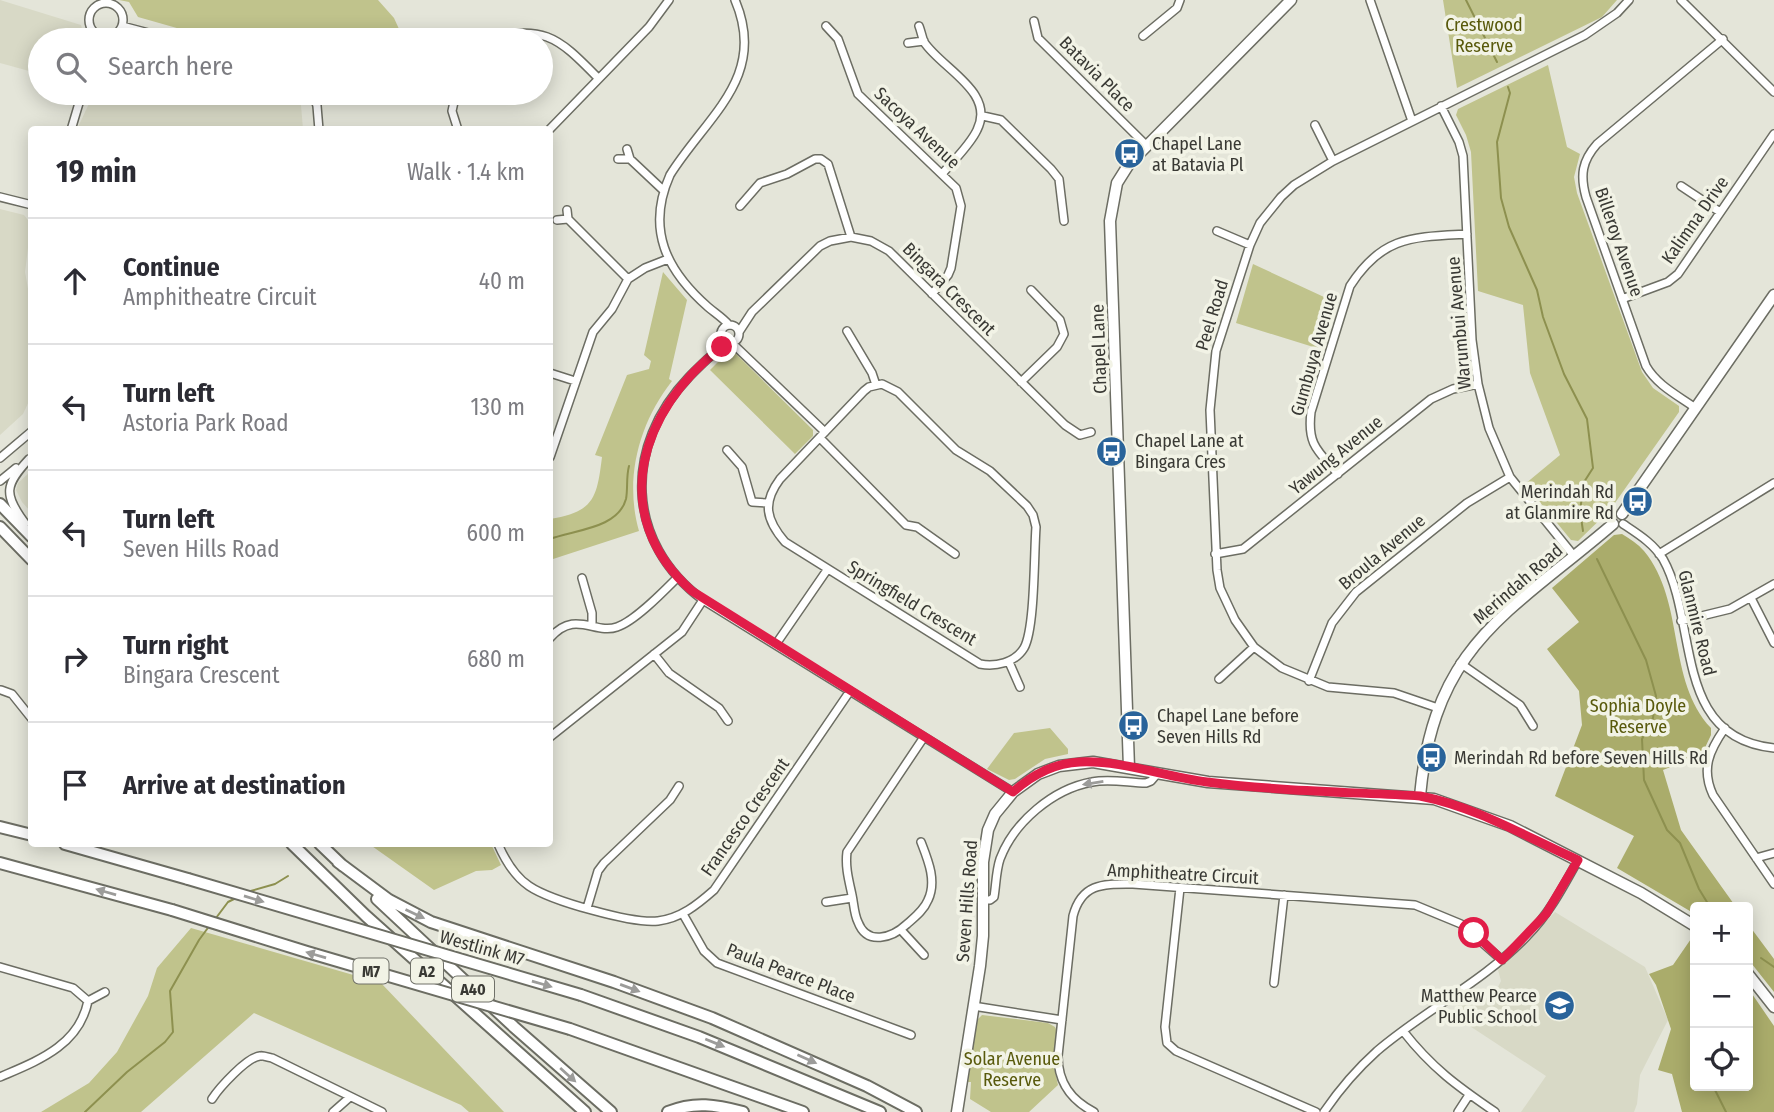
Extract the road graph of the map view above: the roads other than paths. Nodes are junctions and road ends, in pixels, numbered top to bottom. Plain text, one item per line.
1 (668, 0) edge
2 (735, 0) edge
3 (1180, 0) edge
4 (1291, 0) edge
5 (1370, 0) edge
6 (1629, 0) edge
7 (1681, 0) edge
8 (1034, 22) dead end
9 (122, 26) joint
10 (826, 26) dead end
11 (919, 26) dead end
12 (92, 28) edge
13 (130, 28) edge
14 (1143, 36) dead end
15 (553, 39) edge
16 (1723, 39) junction
17 (924, 41) junction
18 (908, 43) dead end
19 (598, 78) junction
20 (1774, 92) edge
21 (78, 105) edge
22 (317, 105) edge
23 (453, 105) edge
24 (1441, 106) junction
25 (983, 116) junction
26 (1412, 121) junction
27 (1315, 125) dead end
28 (72, 126) edge
29 (319, 126) edge
30 (457, 126) edge
31 (552, 126) edge
32 (1774, 134) edge
33 (1146, 145) junction
34 (627, 149) dead end
35 (618, 159) dead end
36 (629, 159) junction
37 (1333, 161) junction
38 (943, 173) junction
39 (1681, 186) dead end
40 (663, 190) junction
41 (0, 197) edge
42 (28, 204) edge
43 (740, 206) dead end
44 (1720, 212) junction
45 (557, 220) dead end
46 (1064, 221) dead end
47 (1217, 230) dead end
48 (1467, 234) junction
49 (851, 237) junction
50 (1250, 245) junction
51 (668, 259) junction
52 (628, 279) junction
53 (1031, 290) dead end
54 (932, 294) junction
55 (1774, 295) edge
56 (1622, 299) junction
57 (752, 313) junction
58 (726, 329) junction
59 (847, 331) dead end
60 (735, 339) junction
61 (707, 358) junction
62 (553, 374) edge
63 (575, 381) junction
64 (1021, 382) junction
65 (1478, 384) junction
66 (876, 385) junction
67 (1694, 407) junction
68 (1091, 432) dead end
69 (28, 435) edge
70 (822, 435) junction
71 (1080, 435) junction
72 (1078, 444) dead end
73 (553, 448) edge
74 (727, 450) dead end
75 (0, 456) edge
76 (28, 460) edge
77 (28, 460) edge
78 (1338, 474) junction
79 (1510, 477) junction
80 (0, 481) edge
81 (1774, 483) edge
82 (767, 503) junction
83 (0, 504) edge
84 (1619, 521) junction
85 (0, 527) edge
86 (28, 529) edge
87 (28, 531) edge
88 (955, 554) dead end
89 (1215, 554) junction
90 (1659, 554) junction
91 (28, 556) edge
92 (1574, 556) junction
93 (827, 570) junction
94 (582, 578) dead end
95 (677, 578) junction
96 (1774, 584) edge
97 (1751, 598) junction
98 (704, 600) junction
99 (1681, 621) junction
100 (592, 625) junction
101 (553, 636) edge
102 (1774, 643) edge
103 (776, 644) junction
104 (1254, 647) junction
105 (654, 654) junction
106 (1009, 662) junction
107 (1460, 663) junction
108 (1219, 679) dead end
109 (0, 681) edge
110 (1309, 681) junction
111 (1020, 687) dead end
112 (0, 690) edge
113 (850, 691) junction
114 (1438, 708) junction
115 (28, 712) edge
116 (728, 722) dead end
117 (1533, 726) dead end
118 (1725, 729) junction
119 (553, 735) edge
120 (924, 737) junction
121 (1774, 748) edge
122 (1129, 768) junction
123 (1157, 774) junction
124 (679, 786) dead end
125 (1013, 792) junction
126 (1420, 796) junction
127 (0, 827) edge
128 (28, 834) edge
129 (921, 842) dead end
130 (76, 847) edge
131 (295, 847) edge
132 (323, 847) edge
133 (500, 847) edge
134 (1774, 853) edge
135 (1756, 858) junction
136 (1578, 860) junction
137 (338, 862) junction
138 (0, 863) edge
139 (1774, 884) edge
140 (1180, 888) junction
141 (1284, 895) junction
142 (852, 898) junction
143 (984, 900) junction
144 (826, 902) dead end
145 (587, 908) junction
146 (683, 914) junction
147 (1690, 923) edge
148 (901, 930) junction
149 (924, 955) dead end
150 (1502, 960) junction
151 (0, 967) edge
152 (1753, 981) edge
153 (1274, 983) dead end
154 (105, 992) dead end
155 (88, 1001) junction
156 (973, 1006) junction
157 (1774, 1007) edge
158 (1062, 1020) junction
159 (1403, 1031) junction
160 (911, 1035) dead end
161 (0, 1077) edge
162 (1469, 1095) junction
163 (350, 1097) junction
164 (212, 1098) dead end
165 (333, 1112) edge
166 (382, 1112) edge
167 (585, 1112) edge
168 (611, 1112) edge
169 (668, 1112) edge
170 (694, 1112) edge
171 (731, 1112) edge
172 (743, 1112) edge
173 (803, 1112) edge
174 (880, 1112) edge
175 (916, 1112) edge
176 (957, 1112) edge
177 (1094, 1112) edge
178 (1316, 1112) edge
179 (1324, 1112) edge
180 (1458, 1112) edge
181 (1495, 1112) edge

1 - 19 street
2 - 40 street
3 - 14 street
4 - 33 main road, Chapel Lane
5 - 26 street
6 - 24 street, Peel Road
7 - 16 street
8 - 33 street, Batavia Place
9 - 12 street
9 - 13 street
10 - 38 street, Sacoya Avenue
11 - 17 street
15 - 19 street
16 - 20 street
16 - 56 street, Billeroy Avenue
17 - 18 street
17 - 25 street
19 - 31 street
21 - 28 street
22 - 29 street
23 - 30 street
24 - 26 street, Peel Road
24 - 48 street, Warumbui Avenue
25 - 38 street
25 - 46 street
26 - 37 street, Peel Road
27 - 37 street
32 - 44 street, Kalimna Drive
33 - 122 main road, Chapel Lane
34 - 36 street
35 - 36 street
36 - 40 street
37 - 50 street, Peel Road
38 - 54 street, Sacoya Avenue
39 - 44 street
40 - 51 street
41 - 42 street
43 - 49 street
44 - 56 street, Kalimna Drive
45 - 52 street
47 - 50 street
48 - 65 street, Warumbui Avenue
48 - 78 street, Gumbuya Avenue
49 - 54 street, Bingara Crescent
49 - 57 street
50 - 89 street, Peel Road
51 - 52 street
51 - 58 street
52 - 63 street
53 - 64 street
54 - 64 street, Bingara Crescent
55 - 67 main road, Merindah Road
56 - 67 street, Billeroy Avenue
57 - 58 street
57 - 60 street
58 - 60 street
58 - 60 street
58 - 61 street
59 - 66 street
60 - 61 street
60 - 70 street
61 - 95 street
62 - 63 street
63 - 73 street
64 - 71 street, Bingara Crescent
65 - 78 street, Yawung Avenue
65 - 79 street, Warumbui Avenue
66 - 70 street
66 - 106 street
67 - 84 main road, Merindah Road
68 - 71 street
69 - 75 street
70 - 82 street
70 - 88 street
71 - 72 street
74 - 82 street
76 - 80 street
77 - 86 street
78 - 89 street, Yawung Avenue
79 - 92 street, Warumbui Avenue
79 - 110 street, Broula Avenue
81 - 90 street
82 - 93 street, Springfield Crescent
83 - 87 highway
84 - 90 street, Glanmire Road
84 - 92 main road, Merindah Road
85 - 91 highway
89 - 104 street, Peel Road
90 - 99 street, Glanmire Road
92 - 107 main road, Merindah Road
93 - 103 street
93 - 106 street, Springfield Crescent
94 - 100 street
95 - 98 street
95 - 100 street
96 - 97 street
97 - 99 street
97 - 102 street
98 - 103 street
98 - 105 street
99 - 118 street, Glanmire Road
100 - 101 street
103 - 113 street
104 - 108 street
104 - 110 street, Peel Road
105 - 116 street
105 - 119 street
106 - 111 street
107 - 114 main road, Merindah Road
107 - 117 street
109 - 112 street
110 - 114 street, Peel Road
112 - 115 street
113 - 120 street
113 - 146 street, Francesco Crescent
114 - 126 main road, Merindah Road
118 - 121 street, Glanmire Road
118 - 135 street
120 - 125 street
120 - 142 street
122 - 123 main road, Seven Hills Road
122 - 125 main road, Seven Hills Road
123 - 126 main road, Seven Hills Road
123 -> 143 street
124 - 145 street
125 - 143 main road, Seven Hills Road
126 - 136 main road, Seven Hills Road
127 - 128 highway
129 - 148 street
130 -> 174 highway, Westlink M7 / M7, bridge
131 - 167 highway, A2
132 - 137 highway
133 - 145 street, Francesco Crescent
134 - 135 street
135 - 139 street
136 - 147 main road, Seven Hills Road
136 - 150 street
137 -> 168 highway, A40
137 -> 175 highway
173 -> 138 highway, M7, bridge
140 - 141 street, Amphitheatre Circuit
140 - 158 street, Amphitheatre Circuit
140 - 178 street
141 - 150 street, Amphitheatre Circuit
141 - 153 street
142 - 144 street
142 - 148 street
143 - 156 main road, Seven Hills Road
145 - 146 street, Francesco Crescent
146 - 160 street, Paula Pearce Place
148 - 149 street
150 - 159 street
151 - 155 street
152 - 157 main road
154 - 155 street
155 - 161 street
156 - 158 street
156 - 176 main road, Seven Hills Road
158 - 177 street, Amphitheatre Circuit
159 - 162 street
159 - 179 street
162 - 180 street
162 - 181 street
163 - 164 street
163 - 165 street
163 - 166 street
169 - 172 highway
170 - 171 highway

